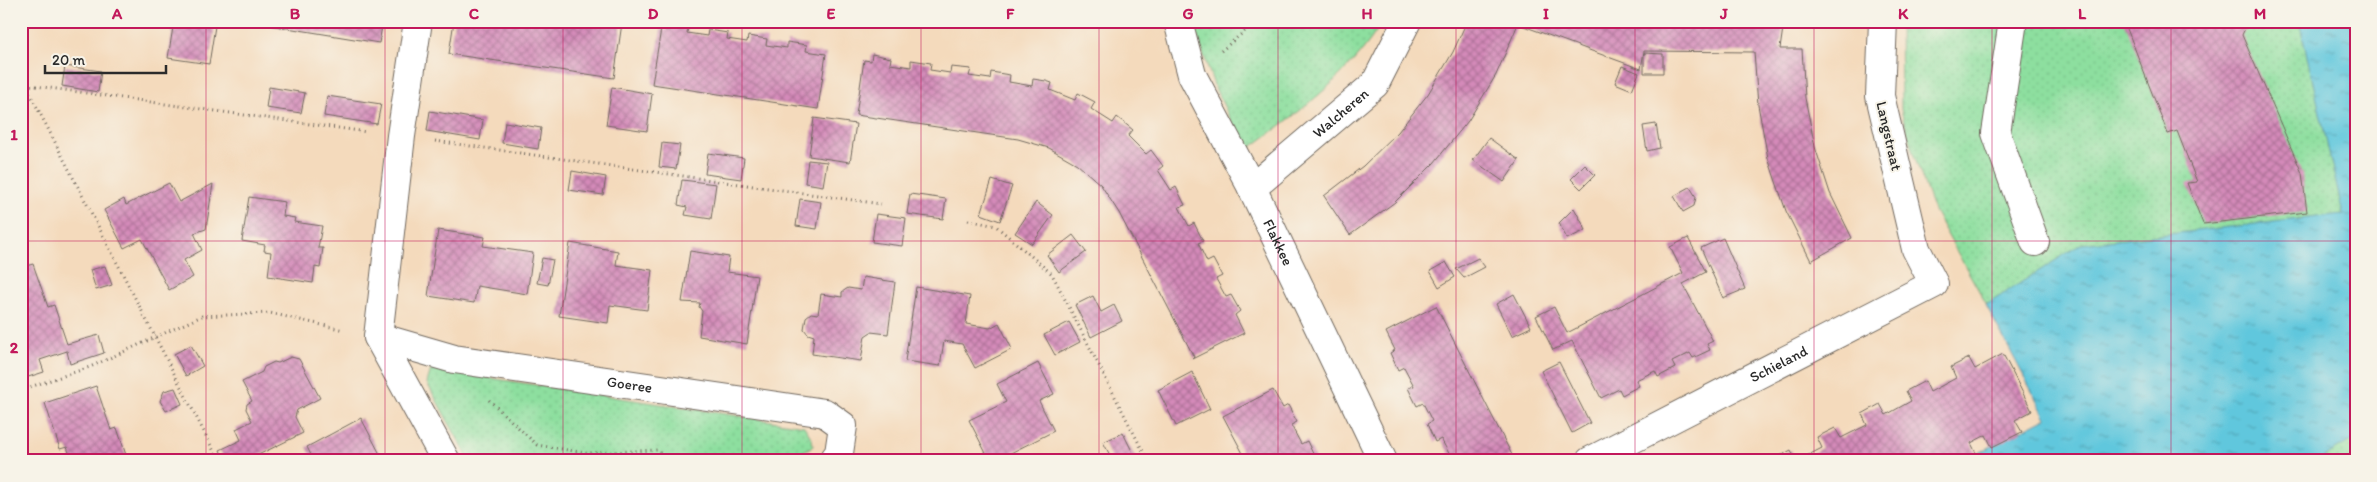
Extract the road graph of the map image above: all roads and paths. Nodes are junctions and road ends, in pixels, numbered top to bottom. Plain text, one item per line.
1 (418, 21) edge
2 (1178, 21) edge
3 (1257, 21) edge
4 (1406, 21) edge
5 (1882, 21) edge
6 (2005, 23) edge
7 (1192, 75) junction
8 (23, 84) edge
9 (401, 136) junction
10 (1252, 188) junction
11 (881, 204) dead end
12 (968, 220) dead end
13 (2035, 242) dead end
14 (1916, 249) joint
15 (378, 337) junction
16 (154, 338) junction
17 (454, 358) junction
18 (21, 390) edge
19 (219, 461) edge
20 (446, 461) edge
21 (668, 461) edge
22 (833, 461) edge
23 (1148, 461) edge
24 (1383, 461) edge
25 (1590, 461) edge

1 - 9 street
2 - 7 street, Flakkee
3 - 7 path
4 - 10 street, Walcheren
5 - 14 street, Langstraat
6 - 13 street
7 - 10 street, Flakkee
8 - 9 path
8 - 16 path
9 - 11 path
9 - 15 street
10 - 24 street, Flakkee
12 - 23 path
14 - 25 street, Schieland
15 - 16 path
15 - 17 street, Goeree
15 - 20 street
16 - 18 path
16 - 19 path
17 - 21 path
17 - 22 street, Goeree

